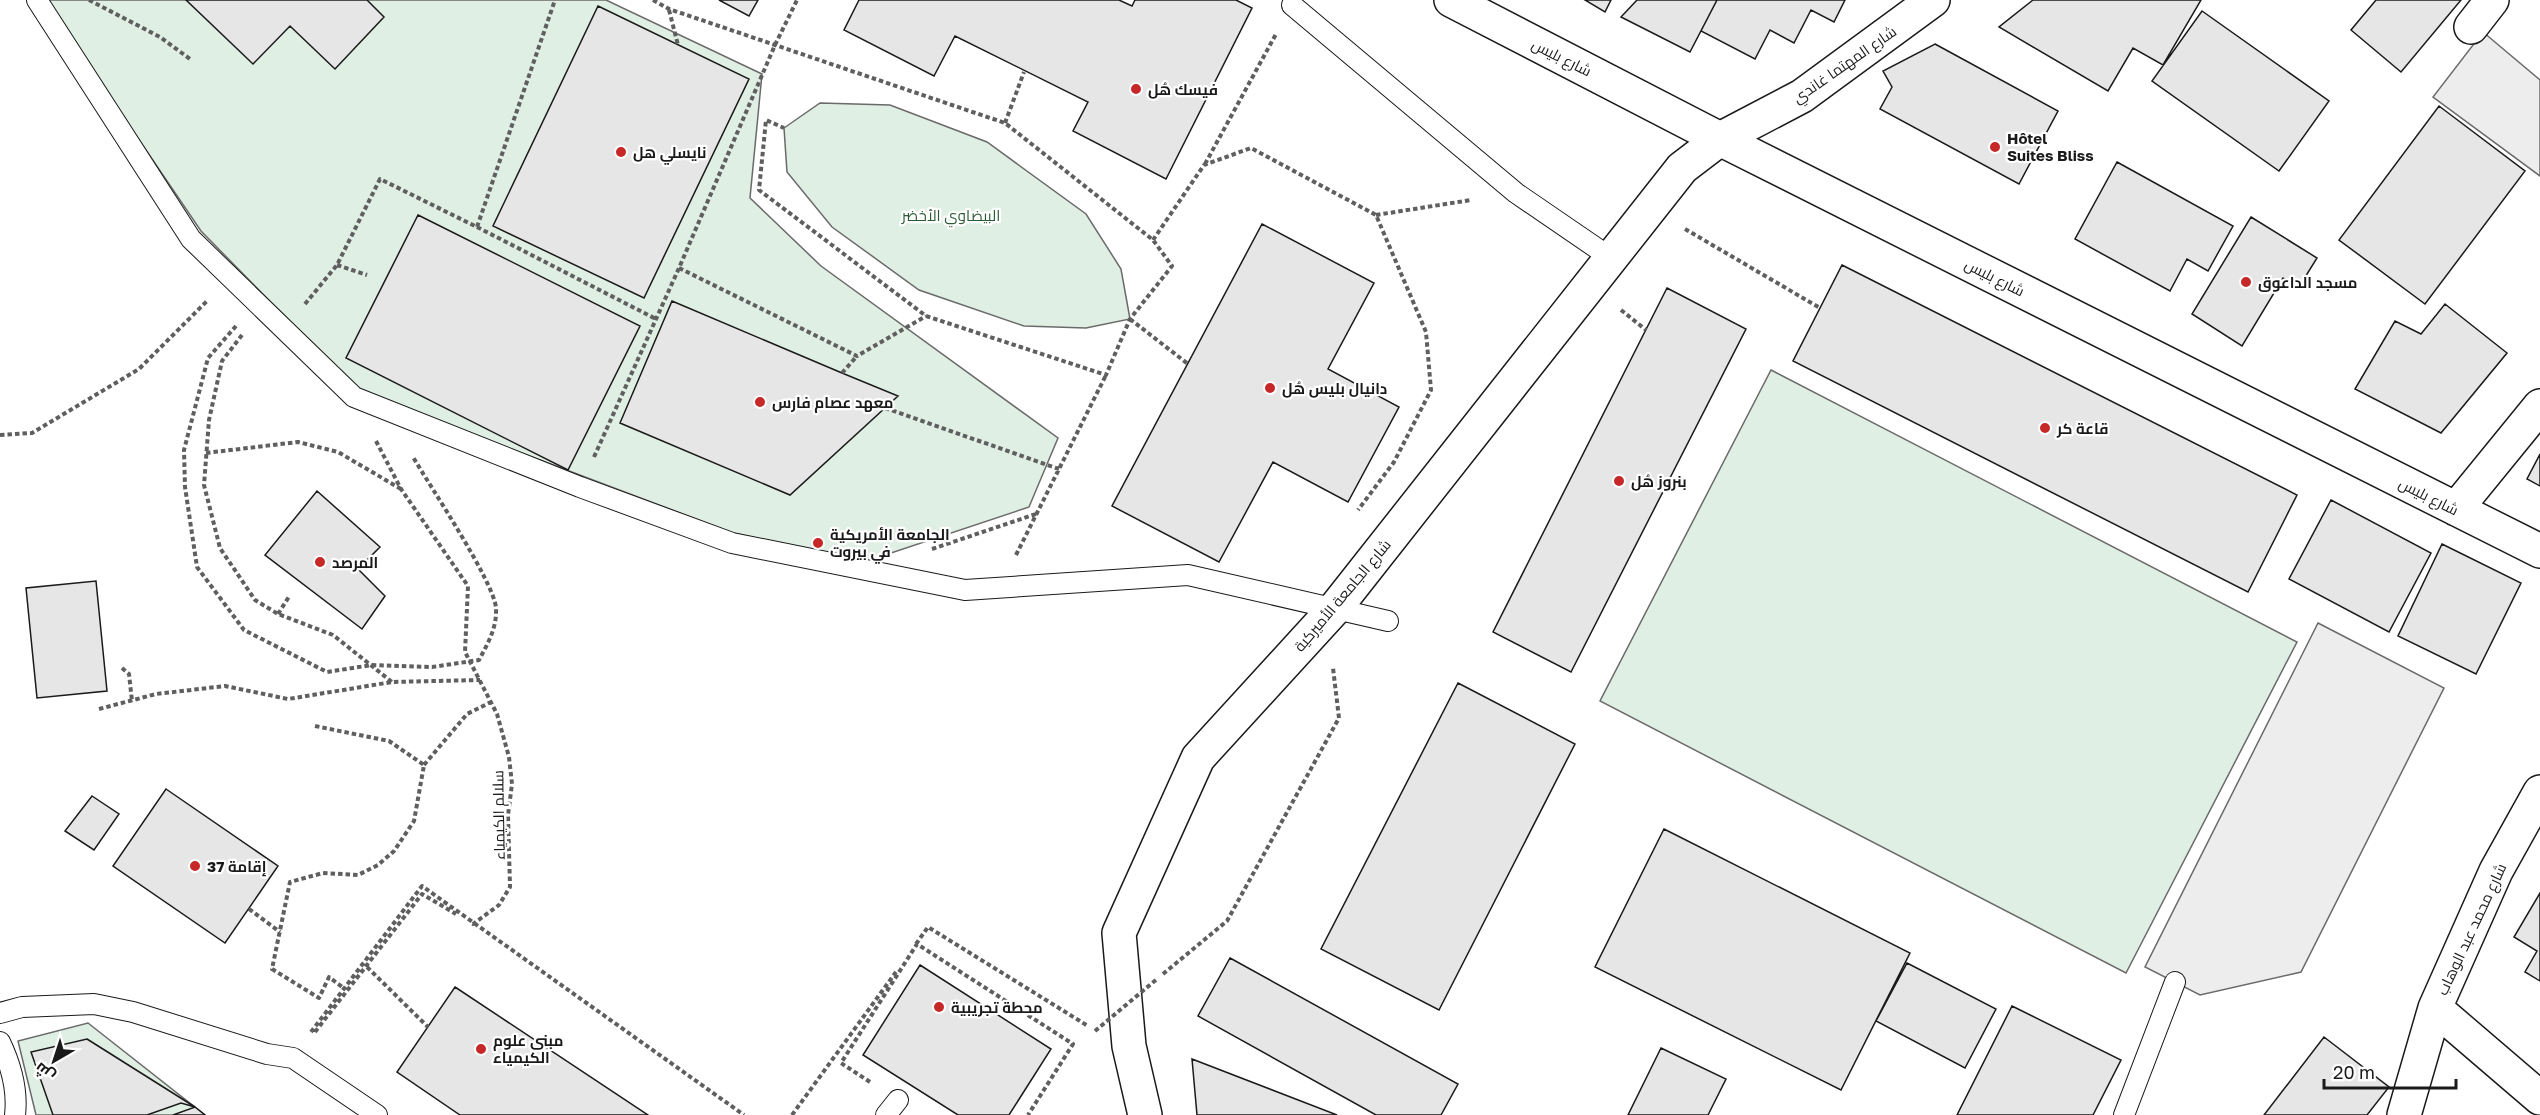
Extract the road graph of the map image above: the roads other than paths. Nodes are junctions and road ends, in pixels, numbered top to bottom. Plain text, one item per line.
1 (37, 0) edge
2 (1451, 0) edge
3 (1933, 0) edge
4 (2492, 0) edge
5 (1292, 5) road end
6 (2471, 27) dead end
7 (1720, 139) junction
8 (1611, 258) junction
9 (2540, 406) edge
10 (2456, 509) junction
11 (2540, 551) edge
12 (1336, 607) junction
13 (1388, 621) dead end
14 (2540, 792) edge
15 (2175, 982) dead end
16 (2435, 1008) junction
17 (0, 1013) edge
18 (0, 1042) edge
19 (2540, 1098) edge
20 (15, 1115) edge
21 (377, 1115) edge
22 (1145, 1115) edge
23 (2124, 1115) edge
24 (2404, 1115) edge

1 - 12 lane
2 - 7 street, شارع بليس
3 - 7 street, شارع المهتما غاندي
4 - 6 street
5 - 8 lane
7 - 8 street, شارع الجامعة الأميركية
7 - 10 street, شارع بليس
8 - 12 street, شارع الجامعة الأميركية
9 - 10 street
10 - 11 street, شارع بليس
12 - 13 lane
12 - 22 street, شارع الجامعة الأميركية
14 - 16 street, شارع محمد عبد الوهاب
15 - 23 lane
16 - 19 street, شارع محمد عبد الوهاب
16 - 24 street
17 - 21 lane
18 - 20 lane

